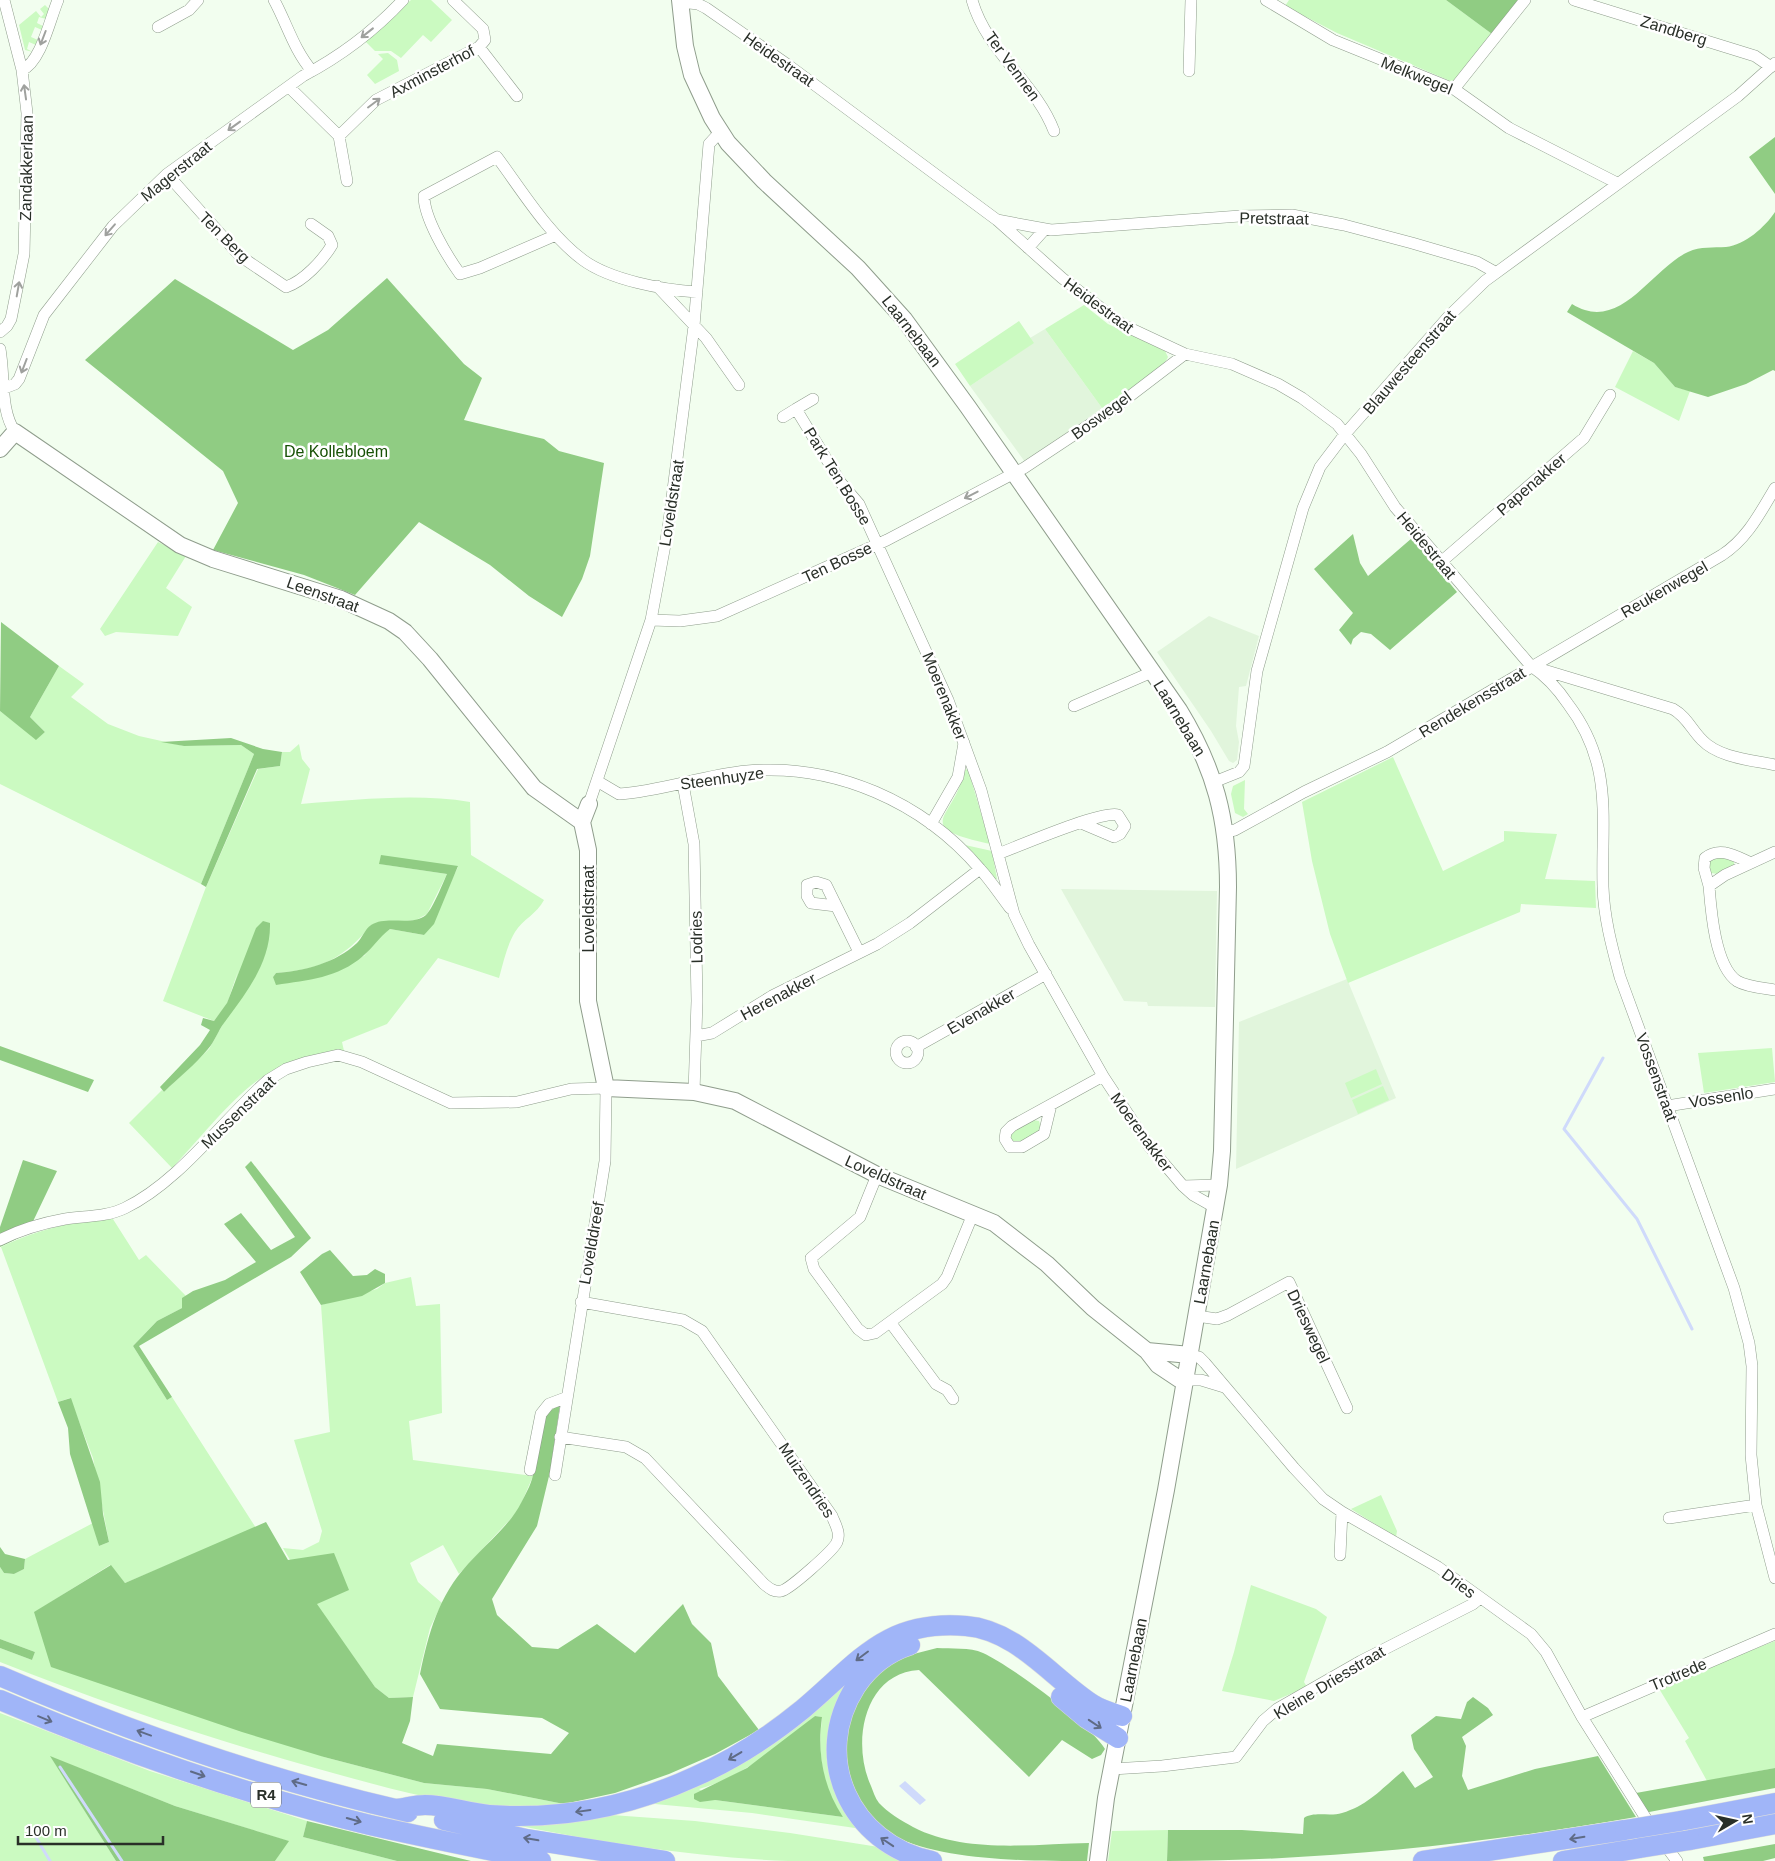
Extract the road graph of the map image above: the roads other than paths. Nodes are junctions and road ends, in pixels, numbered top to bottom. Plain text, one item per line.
1 (4, 0) edge
2 (58, 0) edge
3 (198, 0) edge
4 (274, 0) edge
5 (403, 0) edge
6 (453, 0) edge
7 (972, 0) edge
8 (1191, 0) edge
9 (1266, 0) edge
10 (1525, 0) edge
11 (1574, 0) edge
12 (681, 1) edge
13 (5, 24) edge
14 (158, 27) dead end
15 (480, 47) junction
16 (1773, 65) edge
17 (22, 70) junction
18 (312, 71) junction
19 (1190, 71) dead end
20 (289, 87) junction
21 (1454, 89) junction
22 (517, 96) dead end
23 (1054, 131) dead end
24 (720, 132) junction
25 (339, 136) junction
26 (167, 174) junction
27 (347, 181) dead end
28 (1617, 183) junction
29 (997, 220) junction
30 (311, 224) dead end
31 (1044, 230) junction
32 (556, 235) junction
33 (1028, 248) junction
34 (1495, 272) junction
35 (656, 286) junction
36 (697, 292) junction
37 (694, 326) junction
38 (0, 332) edge
39 (0, 349) edge
40 (1185, 354) junction
41 (739, 385) dead end
42 (2, 389) junction
43 (1610, 395) dead end
44 (813, 399) dead end
45 (796, 409) junction
46 (783, 417) dead end
47 (15, 432) junction
48 (1345, 434) junction
49 (0, 450) edge
50 (1014, 474) junction
51 (1775, 488) edge
52 (877, 544) junction
53 (1441, 562) junction
54 (651, 620) junction
55 (1531, 666) junction
56 (1152, 672) junction
57 (1074, 706) dead end
58 (964, 742) junction
59 (1775, 766) edge
60 (597, 781) junction
61 (1218, 781) junction
62 (683, 784) junction
63 (589, 804) joint
64 (582, 822) junction
65 (1081, 823) dead end
66 (931, 824) junction
67 (1226, 832) junction
68 (1775, 852) edge
69 (998, 854) junction
70 (1751, 863) junction
71 (980, 869) junction
72 (1709, 886) junction
73 (836, 906) dead end
74 (1014, 914) junction
75 (859, 952) junction
76 (1046, 974) junction
77 (1775, 990) edge
78 (696, 1036) junction
79 (916, 1047) dead end
80 (1103, 1076) junction
81 (606, 1088) junction
82 (1775, 1089) edge
83 (694, 1092) junction
84 (1051, 1105) dead end
85 (1667, 1106) junction
86 (877, 1175) junction
87 (1219, 1185) junction
88 (1183, 1186) junction
89 (1216, 1208) junction
90 (973, 1214) junction
91 (0, 1240) edge
92 (581, 1302) junction
93 (1196, 1316) junction
94 (890, 1322) junction
95 (1147, 1351) junction
96 (1190, 1355) junction
97 (1185, 1380) junction
98 (1224, 1387) junction
99 (566, 1398) junction
100 (953, 1399) dead end
101 (1347, 1408) dead end
102 (560, 1437) junction
103 (530, 1470) dead end
104 (554, 1475) dead end
105 (1756, 1505) junction
106 (1342, 1512) junction
107 (1669, 1518) dead end
108 (1340, 1555) dead end
109 (1775, 1578) edge
110 (1468, 1591) junction
111 (1479, 1599) junction
112 (1466, 1606) junction
113 (1775, 1634) edge
114 (0, 1676) edge
115 (0, 1700) edge
116 (1122, 1716) junction
117 (1582, 1717) junction
118 (1118, 1738) junction
119 (1112, 1769) junction
120 (1775, 1803) edge
121 (396, 1809) junction
122 (1775, 1824) edge
123 (1686, 1850) edge
124 (1643, 1857) edge
125 (541, 1861) edge
126 (665, 1861) edge
127 (932, 1861) edge
128 (1098, 1861) edge
129 (1424, 1861) edge
130 (1563, 1861) edge

1 - 13 street, Zandakkerlaan
2 -> 17 street
3 - 14 street
4 - 18 street
5 -> 18 street, Magerstraat
6 - 15 street, Axminsterhof
7 - 23 street, Ter Vennen
8 - 19 street
9 - 21 street, Melkwegel
10 - 21 street
11 - 16 street, Zandberg
12 - 24 street, Laarnebaan
12 - 29 street, Heidestraat
13 - 17 street, Zandakkerlaan
15 - 22 street
25 -> 15 street, Axminsterhof
16 - 28 street, Blauwesteenstraat
38 -> 17 street, Zandakkerlaan
18 - 20 street, Magerstraat
20 - 25 street
20 -> 26 street, Magerstraat
21 - 28 street, Melkwegel
24 - 36 street, Loveldstraat
24 - 50 street, Laarnebaan
25 - 27 street
26 - 30 street, Ten Berg
26 -> 42 street, Magerstraat
28 - 34 street, Blauwesteenstraat
29 - 31 street, Pretstraat
29 - 33 street, Heidestraat
31 - 33 street
31 - 34 street, Pretstraat
32 - 32 street
32 - 35 street
33 - 40 street, Heidestraat
34 - 48 street, Blauwesteenstraat
35 - 36 street
35 - 37 street
36 - 37 street, Loveldstraat
37 - 41 street
37 - 54 street, Loveldstraat
39 - 42 street
40 - 48 street, Heidestraat
40 - 50 street, Boswegel
42 - 47 street
43 - 53 street, Papenakker
44 - 45 street, Park Ten Bosse
45 - 46 street, Park Ten Bosse
45 - 52 street, Park Ten Bosse
47 - 49 street
47 - 64 street, Leenstraat
48 - 53 street, Heidestraat
48 - 61 street, Blauwesteenstraat
50 -> 52 street, Ten Bosse
50 - 56 street, Laarnebaan
51 - 55 street, Reukenwegel
52 - 54 street, Ten Bosse
52 - 58 street, Moerenakker
53 - 55 street, Heidestraat
54 - 60 street, Loveldstraat
55 - 59 street, Rendekensstraat
55 - 67 street, Rendekensstraat
55 - 85 street, Vossenstraat
56 - 57 street, Laarnebaan
56 - 61 street, Laarnebaan
58 - 66 street
58 - 69 street, Moerenakker
60 - 62 street, Steenhuyze
60 - 63 street, Loveldstraat
61 - 67 street, Laarnebaan
62 - 66 street, Steenhuyze
62 - 78 street, Lodries
63 - 64 street, Loveldstraat
64 - 81 street, Loveldstraat
65 - 69 street
66 - 71 street, Steenhuyze
67 - 87 street, Laarnebaan
68 - 70 street
69 - 74 street, Moerenakker
70 - 72 street
70 - 72 street
71 - 74 street, Steenhuyze
71 - 75 street, Herenakker
72 - 77 street
73 - 75 street
74 - 76 street, Moerenakker
75 - 78 street, Herenakker
76 - 79 street, Evenakker
76 - 80 street, Moerenakker
78 - 83 street, Lodries
80 - 84 street, Moerenakker
80 - 88 street, Moerenakker
81 - 83 street, Loveldstraat
81 - 91 street, Mussenstraat
81 - 92 street, Lovelddreef
82 - 85 street, Vossenlo
83 - 86 street, Loveldstraat
85 - 105 street, Vossenstraat
86 - 90 street, Loveldstraat
86 - 94 street
87 - 88 street, Moerenakker
87 - 89 street, Laarnebaan
88 - 89 street, Moerenakker
89 - 93 street, Laarnebaan
90 - 94 street
90 - 95 street, Loveldstraat
92 - 99 street, Lovelddreef
92 - 102 street, Muizendries
93 - 96 street, Laarnebaan
93 - 101 street, Drieswegel
94 - 100 street
95 - 96 street
95 - 97 street, Loveldstraat
96 - 97 street, Laarnebaan
96 - 98 street, Dries
97 - 98 street
97 - 116 street, Laarnebaan
98 - 106 street, Dries
99 - 102 street, Lovelddreef
99 - 103 street
102 - 104 street, Lovelddreef
105 - 107 street
105 - 109 street, Vossenstraat
106 - 108 street
106 - 110 street, Dries
110 - 111 street, Dries
110 - 112 street
111 - 112 street, Kleine Driesstraat
111 - 117 street, Dries
112 - 119 street, Kleine Driesstraat
113 - 117 street, Trotrede
121 -> 114 highway, R4
115 -> 125 highway, R4
116 - 118 street, Laarnebaan
116 -> 121 highway
117 - 123 street, Dries
118 - 119 street, Laarnebaan
127 -> 118 highway
119 - 128 street, Laarnebaan
120 -> 129 highway, bridge
126 -> 121 highway, R4
122 - 123 highway
123 - 124 highway, bridge
124 - 130 highway

